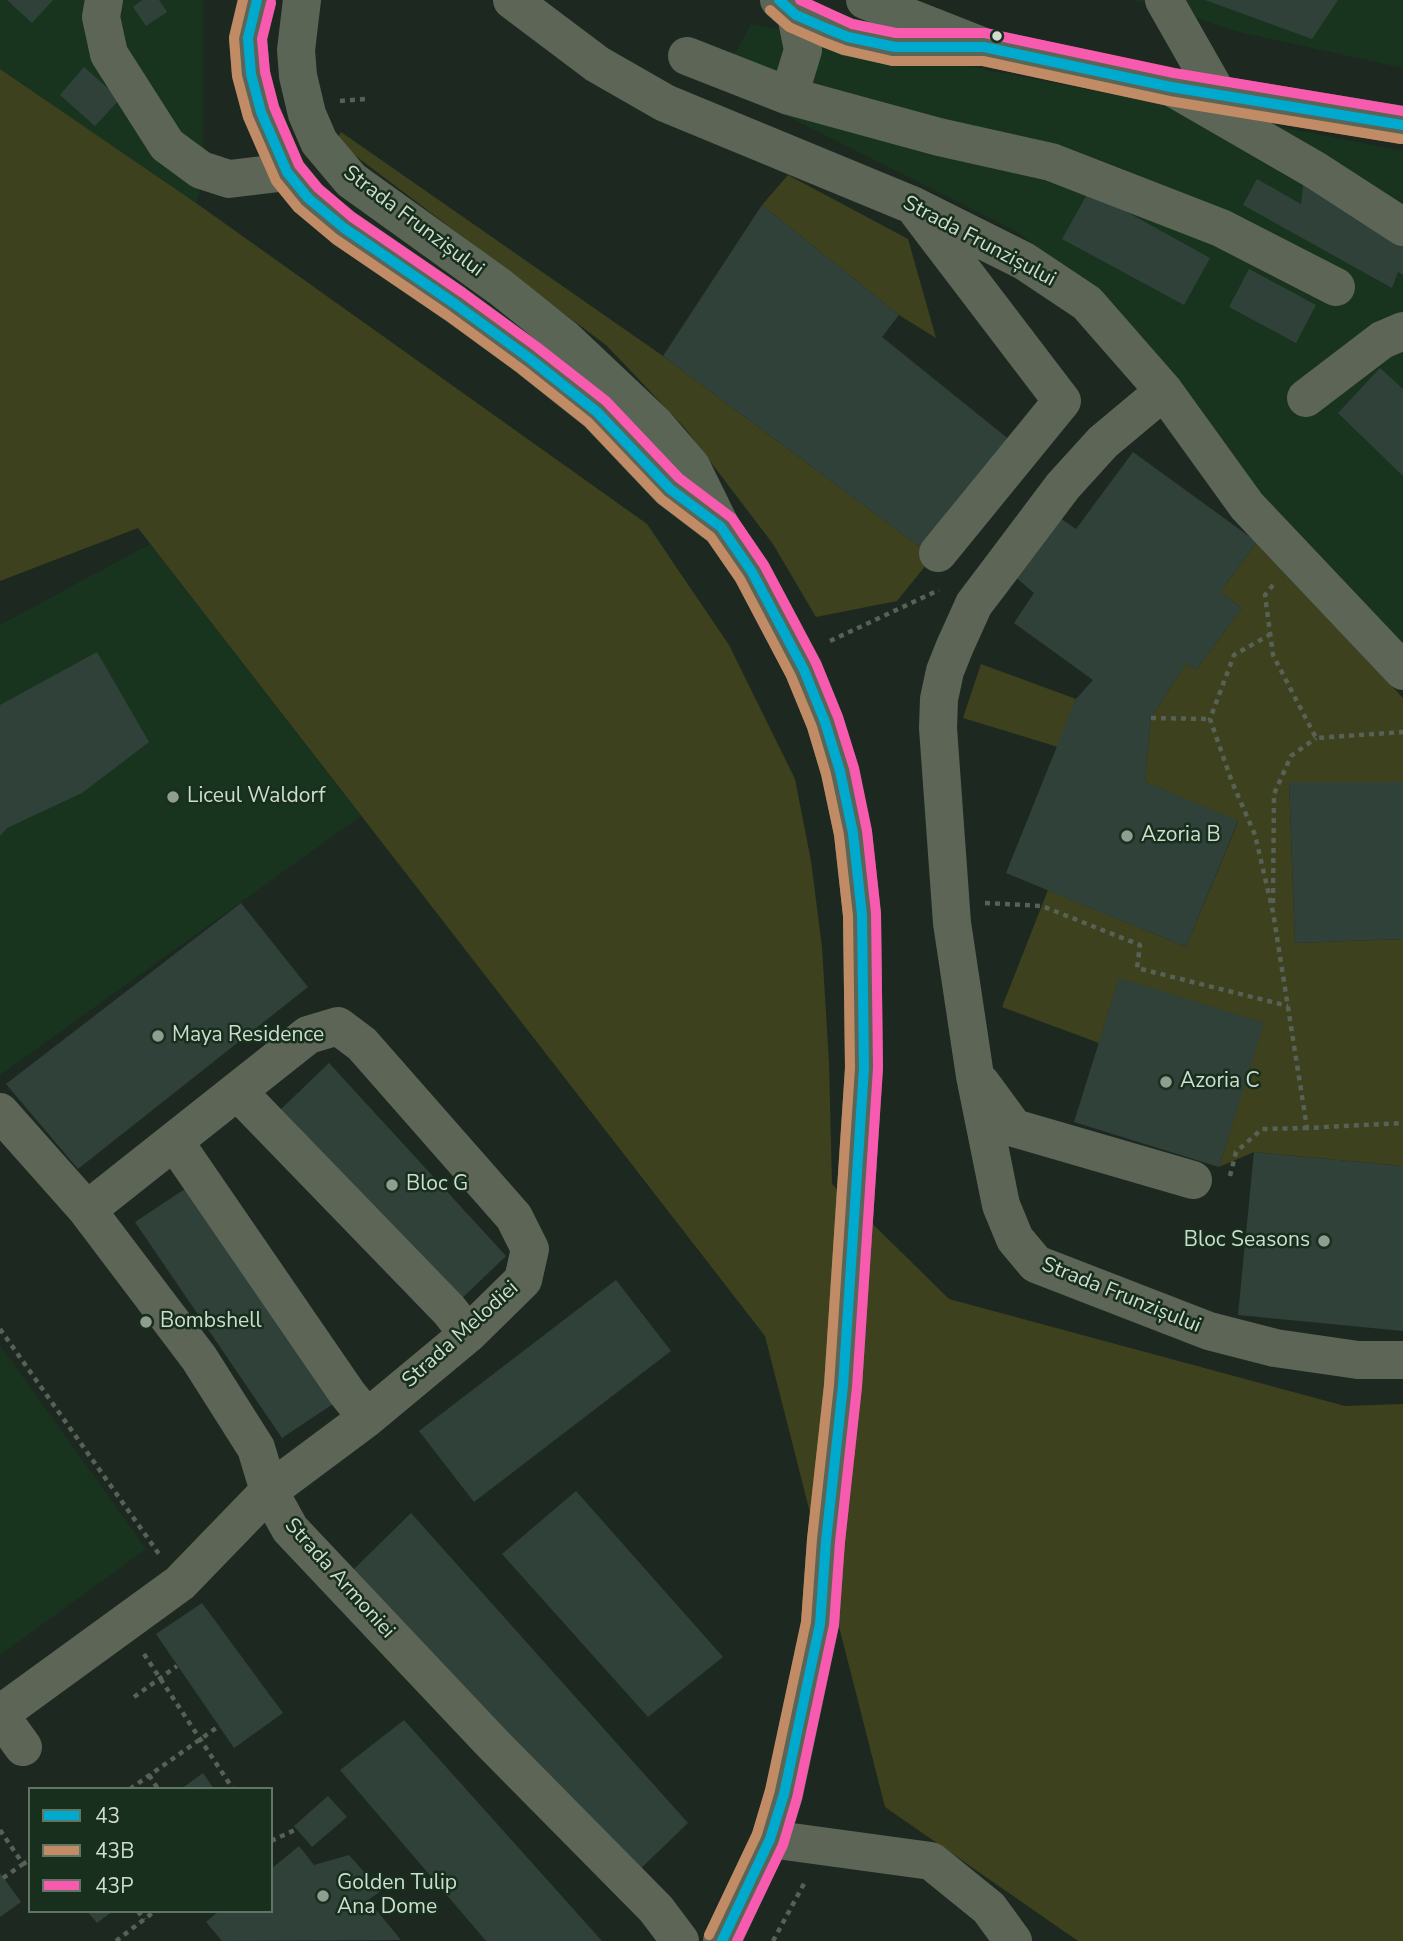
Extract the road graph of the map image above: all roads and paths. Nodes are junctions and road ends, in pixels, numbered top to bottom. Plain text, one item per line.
1 (104, 0) edge
2 (257, 0) edge
3 (302, 0) edge
4 (513, 0) edge
5 (865, 0) edge
6 (1164, 0) edge
7 (788, 7) edge
8 (984, 47) junction
9 (687, 56) dead end
10 (1171, 87) junction
11 (1218, 95) junction
12 (789, 96) junction
13 (366, 99) dead end
14 (336, 102) dead end
15 (1403, 125) edge
16 (287, 173) junction
17 (912, 205) junction
18 (1403, 227) edge
19 (1336, 287) dead end
20 (1403, 331) edge
21 (1164, 391) junction
22 (1306, 398) dead end
23 (721, 527) junction
24 (1298, 560) junction
25 (943, 570) joint
26 (1271, 634) junction
27 (829, 641) dead end
28 (1403, 671) edge
29 (1151, 718) dead end
30 (1210, 719) junction
31 (1403, 732) edge
32 (1316, 738) junction
33 (951, 902) junction
34 (1273, 912) junction
35 (1288, 1006) junction
36 (975, 1076) junction
37 (237, 1091) junction
38 (4, 1115) edge
39 (1403, 1123) edge
40 (1307, 1128) junction
41 (174, 1142) junction
42 (1193, 1180) joint
43 (87, 1210) junction
44 (0, 1329) edge
45 (468, 1334) junction
46 (1403, 1360) edge
47 (367, 1418) junction
48 (269, 1491) junction
49 (180, 1583) junction
50 (125, 1623) junction
51 (177, 1665) dead end
52 (159, 1678) junction
53 (134, 1697) dead end
54 (0, 1715) edge
55 (219, 1726) dead end
56 (200, 1740) junction
57 (23, 1747) dead end
58 (149, 1775) junction
59 (133, 1787) edge
60 (157, 1787) edge
61 (232, 1787) edge
62 (297, 1829) dead end
63 (0, 1830) edge
64 (770, 1839) junction
65 (273, 1840) edge
66 (823, 1848) junction
67 (28, 1861) edge
68 (23, 1864) junction
69 (3, 1878) dead end
70 (139, 1913) edge
71 (153, 1913) edge
72 (144, 1920) junction
73 (116, 1941) edge
74 (680, 1941) edge
75 (722, 1941) edge
76 (773, 1941) edge
77 (1013, 1941) edge

1 - 16 street
2 - 16 main road, Strada Frunzișului
3 - 23 main road, Strada Frunzișului
4 - 17 street, Strada Frunzișului
5 - 8 main road
6 - 11 street
7 - 8 main road
7 - 12 street
8 - 10 main road
9 - 12 street
10 - 11 main road
10 - 18 street
11 - 15 main road
12 - 19 street
13 - 14 path
16 - 23 main road, Strada Frunzișului
17 - 21 street, Strada Frunzișului
17 - 25 street
20 - 22 street
21 - 24 street, Strada Frunzișului
21 - 33 street, Strada Frunzișului
23 - 64 main road, Strada Frunzișului
24 - 26 path
24 - 28 street, Strada Frunzișului
25 - 27 path
26 - 30 path
26 - 32 path
29 - 30 path
30 - 34 path
31 - 32 path
32 - 34 path
33 - 35 path
33 - 36 street, Strada Frunzișului
34 - 35 path
35 - 40 path
36 - 42 street
36 - 46 street, Strada Frunzișului
37 - 41 street, Strada Melodiei
37 - 45 street
37 - 45 street, Strada Melodiei
38 - 43 street, Strada Armoniei
39 - 40 path
40 - 42 path
41 - 43 street, Strada Melodiei
41 - 47 street
43 - 48 street, Strada Armoniei
44 - 49 path
45 - 47 street, Strada Melodiei
47 - 48 street, Strada Melodiei
48 - 49 street, Strada Melodiei
48 - 74 street, Strada Armoniei
49 - 50 street, Strada Melodiei
50 - 52 path
50 - 54 street, Strada Melodiei
51 - 52 path
52 - 53 path
52 - 56 path
54 - 57 street
55 - 56 path
56 - 58 path
56 - 61 path
58 - 59 path
58 - 60 path
62 - 65 path
63 - 68 path
64 - 66 street
64 - 75 main road, Strada Frunzișului
66 - 76 path
66 - 77 street
67 - 68 path
68 - 69 path
70 - 72 path
71 - 72 path
72 - 73 path

